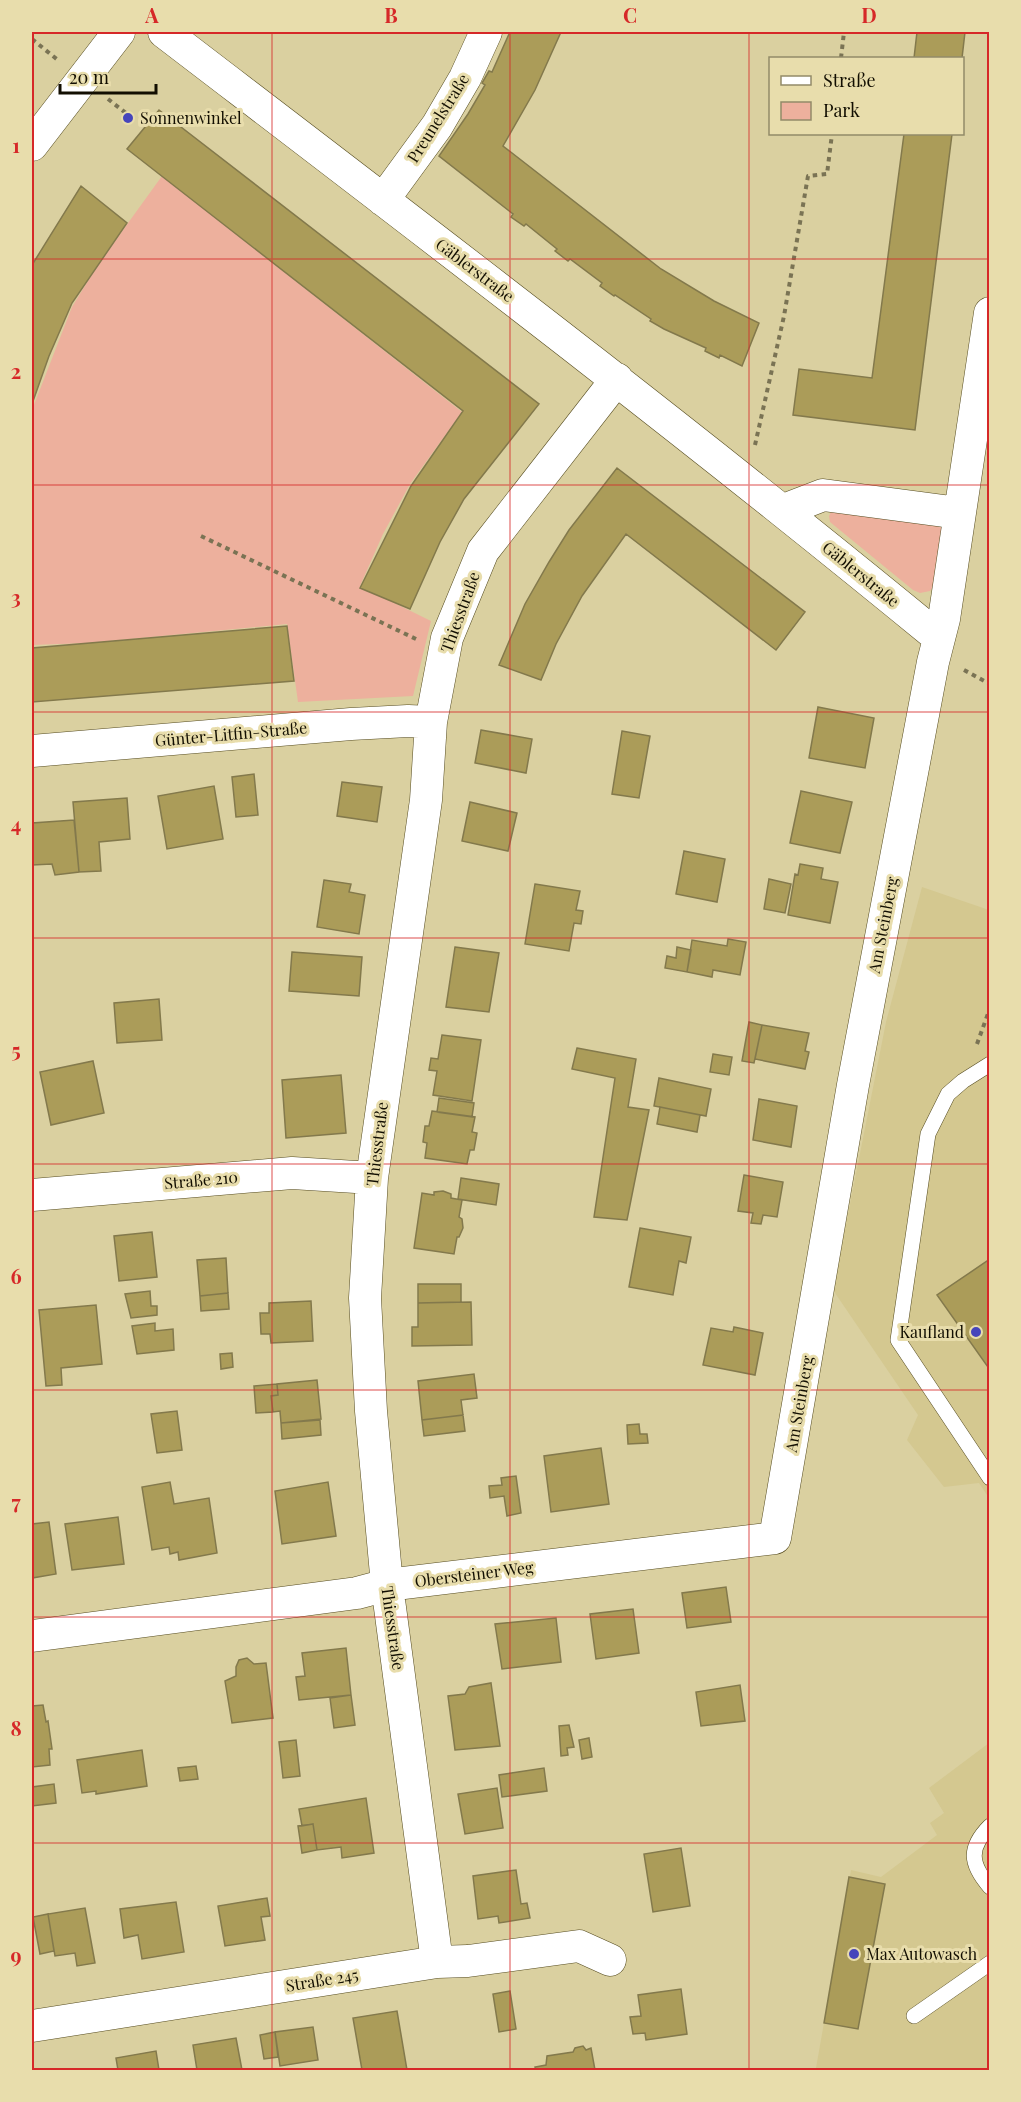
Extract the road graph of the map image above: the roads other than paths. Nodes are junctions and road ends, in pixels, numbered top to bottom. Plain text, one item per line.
1 (119, 32) edge
2 (164, 32) edge
3 (486, 32) edge
4 (32, 145) edge
5 (383, 200) junction
6 (990, 313) edge
7 (617, 379) junction
8 (784, 510) junction
9 (959, 513) junction
10 (938, 637) junction
11 (431, 722) junction
12 (32, 751) edge
13 (990, 1064) edge
14 (372, 1178) junction
15 (32, 1195) edge
16 (990, 1478) edge
17 (775, 1538) joint
18 (387, 1585) junction
19 (32, 1636) edge
20 (990, 1826) edge
21 (990, 1887) edge
22 (610, 1960) dead end
23 (437, 1962) junction
24 (990, 1963) edge
25 (914, 2016) dead end
26 (32, 2026) edge

1 - 4 street
2 - 5 street, Gäblerstraße
3 - 5 street, Preunelstraße
5 - 7 street, Gäblerstraße
6 - 9 street, Am Steinberg
7 - 8 street, Gäblerstraße
7 - 11 street, Thiesstraße
8 - 9 street
8 - 10 street, Gäblerstraße
9 - 10 street, Am Steinberg
10 - 17 street, Am Steinberg
11 - 12 street, Günter-Litfin-Straße
11 - 14 street, Thiesstraße
13 - 16 lane
14 - 15 street, Straße 210
14 - 18 street, Thiesstraße
17 - 18 street, Obersteiner Weg
18 - 19 street, Obersteiner Weg
18 - 23 street, Thiesstraße
20 - 21 lane
22 - 23 street, Straße 245
23 - 26 street, Straße 245
24 - 25 lane

